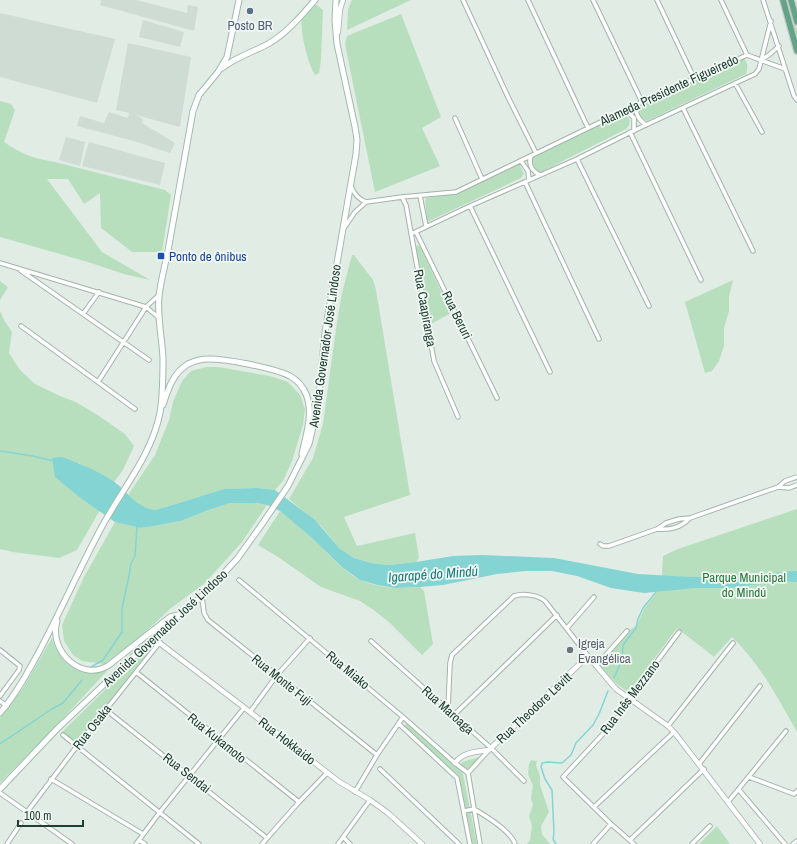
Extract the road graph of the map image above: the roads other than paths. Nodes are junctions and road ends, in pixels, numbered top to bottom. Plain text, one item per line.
1 (239, 0) edge
2 (315, 0) edge
3 (336, 0) edge
4 (343, 0) edge
5 (463, 0) edge
6 (528, 0) edge
7 (592, 0) edge
8 (657, 0) edge
9 (721, 0) edge
10 (763, 0) edge
11 (783, 0) edge
12 (791, 0) edge
13 (771, 21) junction
14 (797, 21) edge
15 (337, 44) junction
16 (779, 46) junction
17 (797, 51) edge
18 (747, 55) junction
19 (761, 60) junction
20 (785, 69) junction
21 (218, 72) junction
22 (694, 78) junction
23 (735, 83) junction
24 (797, 100) edge
25 (642, 102) junction
26 (637, 105) junction
27 (683, 108) junction
28 (626, 110) junction
29 (455, 118) dead end
30 (646, 125) junction
31 (588, 128) junction
32 (634, 130) junction
33 (630, 132) junction
34 (762, 132) dead end
35 (536, 153) junction
36 (531, 156) junction
37 (577, 159) junction
38 (521, 161) junction
39 (540, 175) junction
40 (482, 179) junction
41 (529, 180) junction
42 (525, 182) junction
43 (351, 186) junction
44 (419, 196) junction
45 (402, 197) junction
46 (366, 202) junction
47 (406, 205) junction
48 (470, 206) junction
49 (426, 226) junction
50 (342, 231) junction
51 (416, 232) junction
52 (411, 234) junction
53 (753, 251) dead end
54 (0, 263) edge
55 (16, 268) junction
56 (701, 280) dead end
57 (99, 292) junction
58 (159, 295) junction
59 (649, 306) dead end
60 (146, 307) junction
61 (83, 314) junction
62 (158, 316) junction
63 (21, 326) dead end
64 (598, 339) dead end
65 (123, 342) junction
66 (149, 360) dead end
67 (550, 372) dead end
68 (98, 382) junction
69 (497, 398) dead end
70 (135, 409) dead end
71 (160, 413) junction
72 (458, 417) dead end
73 (298, 468) junction
74 (797, 477) edge
75 (797, 485) edge
76 (778, 487) junction
77 (690, 518) junction
78 (657, 530) junction
79 (600, 544) dead end
80 (239, 580) dead end
81 (202, 596) junction
82 (594, 597) dead end
83 (59, 614) junction
84 (179, 614) junction
85 (557, 615) junction
86 (567, 628) junction
87 (627, 630) dead end
88 (679, 632) dead end
89 (153, 638) junction
90 (310, 638) junction
91 (371, 641) dead end
92 (160, 642) junction
93 (734, 643) dead end
94 (0, 650) edge
95 (588, 656) junction
96 (596, 666) junction
97 (136, 672) junction
98 (276, 676) junction
99 (760, 686) dead end
100 (0, 696) edge
101 (629, 699) junction
102 (0, 701) edge
103 (7, 706) junction
104 (244, 708) junction
105 (448, 709) junction
106 (106, 710) junction
107 (250, 712) junction
108 (0, 713) edge
109 (454, 715) junction
110 (403, 717) junction
111 (399, 724) junction
112 (668, 726) junction
113 (786, 731) dead end
114 (674, 732) junction
115 (63, 735) dead end
116 (219, 739) junction
117 (77, 746) junction
118 (490, 749) junction
119 (377, 755) junction
120 (455, 763) junction
121 (699, 764) junction
122 (380, 769) dead end
123 (704, 770) junction
124 (327, 773) junction
125 (468, 773) junction
126 (190, 775) junction
127 (750, 777) junction
128 (51, 779) junction
129 (524, 781) dead end
130 (0, 789) edge
131 (739, 790) junction
132 (797, 791) edge
133 (355, 792) junction
134 (0, 793) edge
135 (370, 800) junction
136 (298, 802) junction
137 (728, 802) junction
138 (594, 807) junction
139 (474, 809) junction
140 (464, 811) junction
141 (27, 812) junction
142 (160, 812) junction
143 (21, 823) dead end
144 (611, 824) junction
145 (710, 826) dead end
146 (143, 834) junction
147 (343, 837) junction
148 (267, 838) junction
149 (139, 840) junction
150 (630, 840) junction
151 (797, 841) edge
152 (7, 844) edge
153 (72, 844) edge
154 (136, 844) edge
155 (145, 844) edge
156 (199, 844) edge
157 (262, 844) edge
158 (338, 844) edge
159 (350, 844) edge
160 (422, 844) edge
161 (459, 844) edge
162 (470, 844) edge
163 (480, 844) edge
164 (515, 844) edge
165 (593, 844) edge
166 (634, 844) edge
167 (692, 844) edge
168 (760, 844) edge
169 (785, 844) edge
170 (793, 844) edge

1 - 21 main road
2 - 21 main road
3 - 15 main road, Avenida Governador José Lindoso
4 - 15 street
5 - 35 street
6 - 31 street
7 - 25 street
8 - 22 street
9 - 18 street
10 - 13 street
11 - 17 main road
12 - 14 main road
13 - 16 street
13 - 19 street
15 - 43 main road, Avenida Governador José Lindoso
16 - 19 street
16 - 20 street
18 - 19 street, Alameda Presidente Figueiredo
18 - 22 street, Alameda Presidente Figueiredo
19 - 20 street
19 - 23 street, Alameda Presidente Figueiredo
20 - 24 street
21 - 58 main road
22 - 25 street, Alameda Presidente Figueiredo
23 - 27 street, Alameda Presidente Figueiredo
23 - 34 street
25 - 26 street, Alameda Presidente Figueiredo
26 - 28 street, Alameda Presidente Figueiredo
26 - 30 street
27 - 30 street, Alameda Presidente Figueiredo
27 - 53 street
28 - 31 street, Alameda Presidente Figueiredo
28 - 32 street
29 - 40 street
30 - 32 street, Alameda Presidente Figueiredo
31 - 35 street, Alameda Presidente Figueiredo
32 - 33 street, Alameda Presidente Figueiredo
33 - 37 street, Alameda Presidente Figueiredo
33 - 56 street
35 - 36 street, Alameda Presidente Figueiredo
36 - 38 street, Alameda Presidente Figueiredo
36 - 39 street
37 - 39 street, Alameda Presidente Figueiredo
37 - 59 street
38 - 40 street, Alameda Presidente Figueiredo
38 - 41 street
39 - 41 street, Alameda Presidente Figueiredo
40 - 44 street, Alameda Presidente Figueiredo
41 - 42 street, Alameda Presidente Figueiredo
42 - 48 street, Alameda Presidente Figueiredo
42 - 64 street
43 - 46 street
43 - 50 main road, Avenida Governador José Lindoso
44 - 45 street, Alameda Presidente Figueiredo
44 - 47 street
44 - 49 street
45 - 46 street, Alameda Presidente Figueiredo
45 - 47 street, Rua Caapiranga
46 - 50 street
47 - 52 street, Rua Caapiranga
48 - 49 street, Alameda Presidente Figueiredo
48 - 67 street
49 - 51 street, Alameda Presidente Figueiredo
50 - 73 main road, Avenida Governador José Lindoso
51 - 52 street, Alameda Presidente Figueiredo
51 - 69 street, Rua Beruri
52 - 72 street, Rua Caapiranga
54 - 55 street
55 - 57 street
55 - 61 street
57 - 60 street
57 - 61 street
58 - 60 street
58 - 62 main road
60 - 62 street
60 - 65 street
61 - 65 street
62 - 71 main road
63 - 68 street
65 - 66 street
65 - 68 street
68 - 70 street
71 - 73 main road
71 - 83 main road
73 - 81 main road, Avenida Governador José Lindoso
74 - 76 street
75 - 76 street
76 - 77 street
77 - 78 street
77 - 78 street
78 - 79 street
80 - 90 street, Rua Miako
81 - 84 main road, Avenida Governador José Lindoso
81 - 98 street, Rua Monte Fuji
82 - 86 street
83 - 84 main road
83 - 103 main road
84 - 89 main road, Avenida Governador José Lindoso
85 - 86 street
85 - 105 street
85 - 109 street
86 - 95 street
87 - 96 street
88 - 101 street, Rua Inês Mezzano
89 - 92 street, Rua Hokkaido
89 - 130 main road, Avenida Governador José Lindoso
90 - 98 street
90 - 110 street, Rua Miako
91 - 105 street, Rua Maroaga
92 - 97 street, Rua Osaka
92 - 104 street, Rua Hokkaido
93 - 112 street
94 - 100 street
95 - 96 street
95 - 118 street, Rua Theodore Levitt
96 - 101 street
97 - 106 street, Rua Osaka
97 - 116 street, Rua Kukamoto
98 - 107 street
98 - 119 street, Rua Monte Fuji
99 - 121 street
101 - 112 street
101 - 138 street, Rua Inês Mezzano
102 - 103 street
103 - 108 main road
104 - 107 street, Rua Hokkaido
104 - 116 street
105 - 109 street, Rua Maroaga
106 - 117 street, Rua Osaka
106 - 126 street, Rua Sendai
107 - 124 street, Rua Hokkaido
109 - 118 street, Rua Maroaga
110 - 111 street
110 - 120 street, Rua Miako
111 - 119 street
111 - 140 street
112 - 114 street
113 - 127 street
114 - 121 street
114 - 138 street
115 - 117 street
116 - 126 street
116 - 136 street, Rua Kukamoto
117 - 128 street, Rua Osaka
117 - 142 street
118 - 120 street, Rua Theodore Levitt
118 - 125 street
118 - 129 street, Rua Maroaga
119 - 133 street
120 - 125 street, Rua Miako
121 - 123 street
122 - 161 street
123 - 137 street
123 - 150 street
124 - 133 street, Rua Hokkaido
124 - 136 street
125 - 139 street
126 - 142 street
126 - 148 street, Rua Sendai
127 - 131 street
127 - 132 street
128 - 141 street, Rua Osaka
128 - 146 street
131 - 137 street
131 - 169 street
133 - 135 street, Rua Hokkaido
134 - 141 street
135 - 147 street
135 - 160 street, Rua Hokkaido
136 - 148 street
137 - 168 street
138 - 144 street
139 - 140 street
139 - 163 street
139 - 164 street
140 - 162 street
141 - 153 street
142 - 146 street
142 - 156 street
143 - 152 street
144 - 150 street
144 - 165 street
145 - 167 street
146 - 149 street
147 - 158 street
147 - 159 street
148 - 157 street
149 - 154 street
149 - 155 street
150 - 166 street
151 - 170 street

